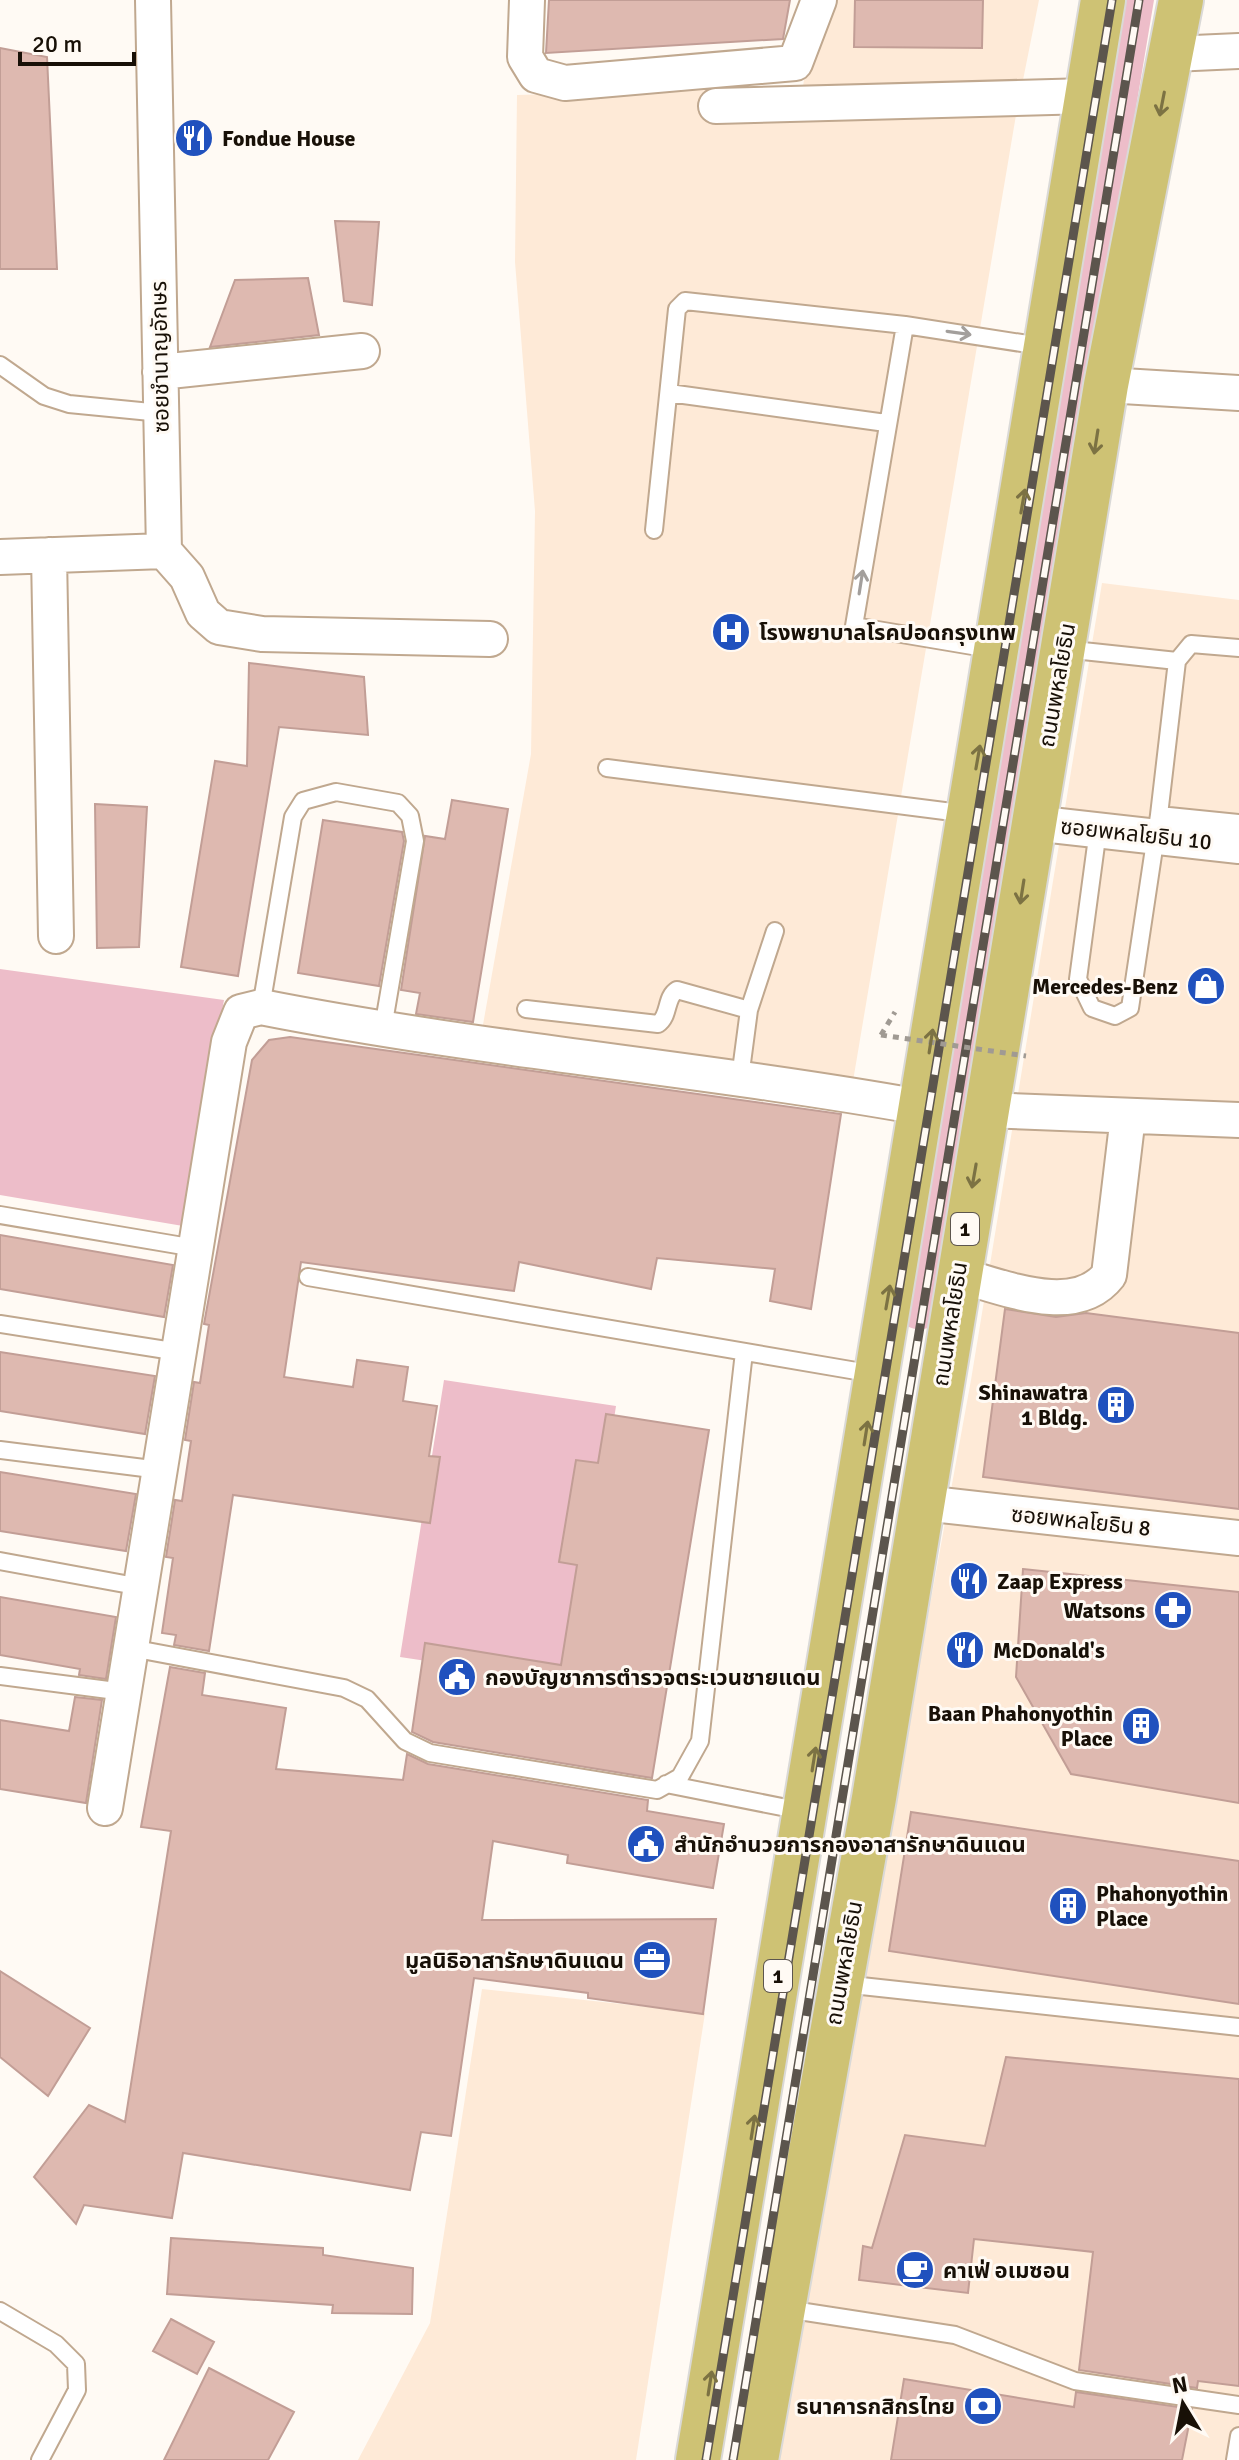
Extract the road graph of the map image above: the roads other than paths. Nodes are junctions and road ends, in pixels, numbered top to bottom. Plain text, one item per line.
1 (153, 0) edge
2 (527, 0) edge
3 (819, 0) edge
4 (1103, 0) edge
5 (1181, 0) edge
6 (1239, 51) edge
7 (1172, 54) junction
8 (1088, 96) junction
9 (716, 106) dead end
10 (905, 325) junction
11 (1048, 347) junction
12 (362, 351) dead end
13 (0, 365) edge
14 (160, 372) junction
15 (1106, 385) junction
16 (669, 393) junction
17 (1239, 393) edge
18 (161, 413) junction
19 (886, 423) junction
20 (654, 530) dead end
21 (164, 551) junction
22 (49, 555) junction
23 (0, 557) edge
24 (490, 639) dead end
25 (1239, 648) edge
26 (1063, 649) junction
27 (997, 650) junction
28 (1177, 661) junction
29 (607, 768) dead end
30 (968, 814) junction
31 (1033, 823) junction
32 (1239, 823) edge
33 (1158, 825) junction
34 (1098, 830) junction
35 (1239, 846) edge
36 (775, 931) dead end
37 (56, 936) dead end
38 (261, 1007) junction
39 (526, 1009) dead end
40 (749, 1010) junction
41 (383, 1028) junction
42 (740, 1078) junction
43 (920, 1107) junction
44 (985, 1110) junction
45 (1128, 1116) junction
46 (1239, 1120) edge
47 (0, 1215) edge
48 (195, 1248) junction
49 (958, 1275) junction
50 (308, 1277) dead end
51 (0, 1324) edge
52 (179, 1352) junction
53 (744, 1352) junction
54 (877, 1364) junction
55 (943, 1364) junction
56 (0, 1450) edge
57 (160, 1470) junction
58 (857, 1492) junction
59 (923, 1503) junction
60 (1239, 1538) edge
61 (0, 1561) edge
62 (141, 1587) junction
63 (131, 1648) junction
64 (0, 1676) edge
65 (124, 1692) junction
66 (666, 1784) junction
67 (105, 1808) dead end
68 (805, 1811) junction
69 (839, 1984) junction
70 (1239, 2027) edge
71 (725, 2297) junction
72 (784, 2309) junction
73 (0, 2311) edge
74 (1239, 2405) edge
75 (1239, 2436) edge
76 (40, 2460) edge
77 (698, 2460) edge
78 (756, 2460) edge
79 (1235, 2460) edge

1 - 14 street, ซอยชำนาญอักษร
2 - 3 street
4 - 8 main road, 1
5 - 7 main road, ถนนพหลโยธิน / 1
6 - 7 street
7 -> 15 main road, ถนนพหลโยธิน / 1
8 - 9 street
8 - 11 main road, 1
10 -> 11 lane
10 - 16 lane
10 - 19 lane
27 -> 11 main road, 1
12 - 14 street
13 - 18 lane
14 - 18 street, ซอยชำนาญอักษร
15 - 17 street
15 -> 26 main road, ถนนพหลโยธิน / 1
16 - 19 lane
16 - 20 lane
18 - 21 street, ซอยชำนาญอักษร
27 -> 19 lane
21 - 22 street
21 - 24 street
22 - 23 street
22 - 37 street
25 - 28 lane
26 - 28 lane
26 - 31 main road, ถนนพหลโยธิน / 1
30 -> 27 main road, 1
28 - 33 lane
29 - 30 lane
30 - 31 main road
43 -> 30 main road, 1
31 - 34 street, ซอยพหลโยธิน 10
31 -> 44 main road, ถนนพหลโยธิน / 1
32 - 33 lane
33 - 34 street, ซอยพหลโยธิน 10
33 - 34 lane
33 - 35 street, ซอยพหลโยธิน 10
36 - 40 lane
38 - 41 street
38 - 41 lane
38 - 48 street
39 - 40 lane
40 - 42 lane
41 - 42 street
42 - 43 street
54 -> 43 main road, 1
44 - 45 street
44 -> 49 main road, ถนนพหลโยธิน / 1
45 - 46 street
45 - 49 street
47 - 48 lane
48 - 52 street
49 - 55 main road, ถนนพหลโยธิน / 1
50 - 53 lane
51 - 52 lane
52 - 57 street
53 - 54 lane
53 - 66 lane
54 - 55 main road
58 -> 54 main road, 1
55 - 59 main road, ถนนพหลโยธิน / 1
56 - 57 lane
57 - 62 street
58 - 59 main road
68 -> 58 main road, 1
59 - 60 street, ซอยพหลโยธิน 8
59 - 69 main road, ถนนพหลโยธิน / 1
61 - 62 lane
62 - 63 street
63 - 65 street
63 - 66 lane
64 - 65 lane
65 - 67 street
66 - 68 lane
71 -> 68 main road, 1
69 - 70 lane
69 - 72 main road, ถนนพหลโยธิน / 1
71 - 72 main road
77 -> 71 main road, 1
72 - 74 lane
72 - 78 main road, ถนนพหลโยธิน / 1
73 - 76 lane
75 - 79 lane

